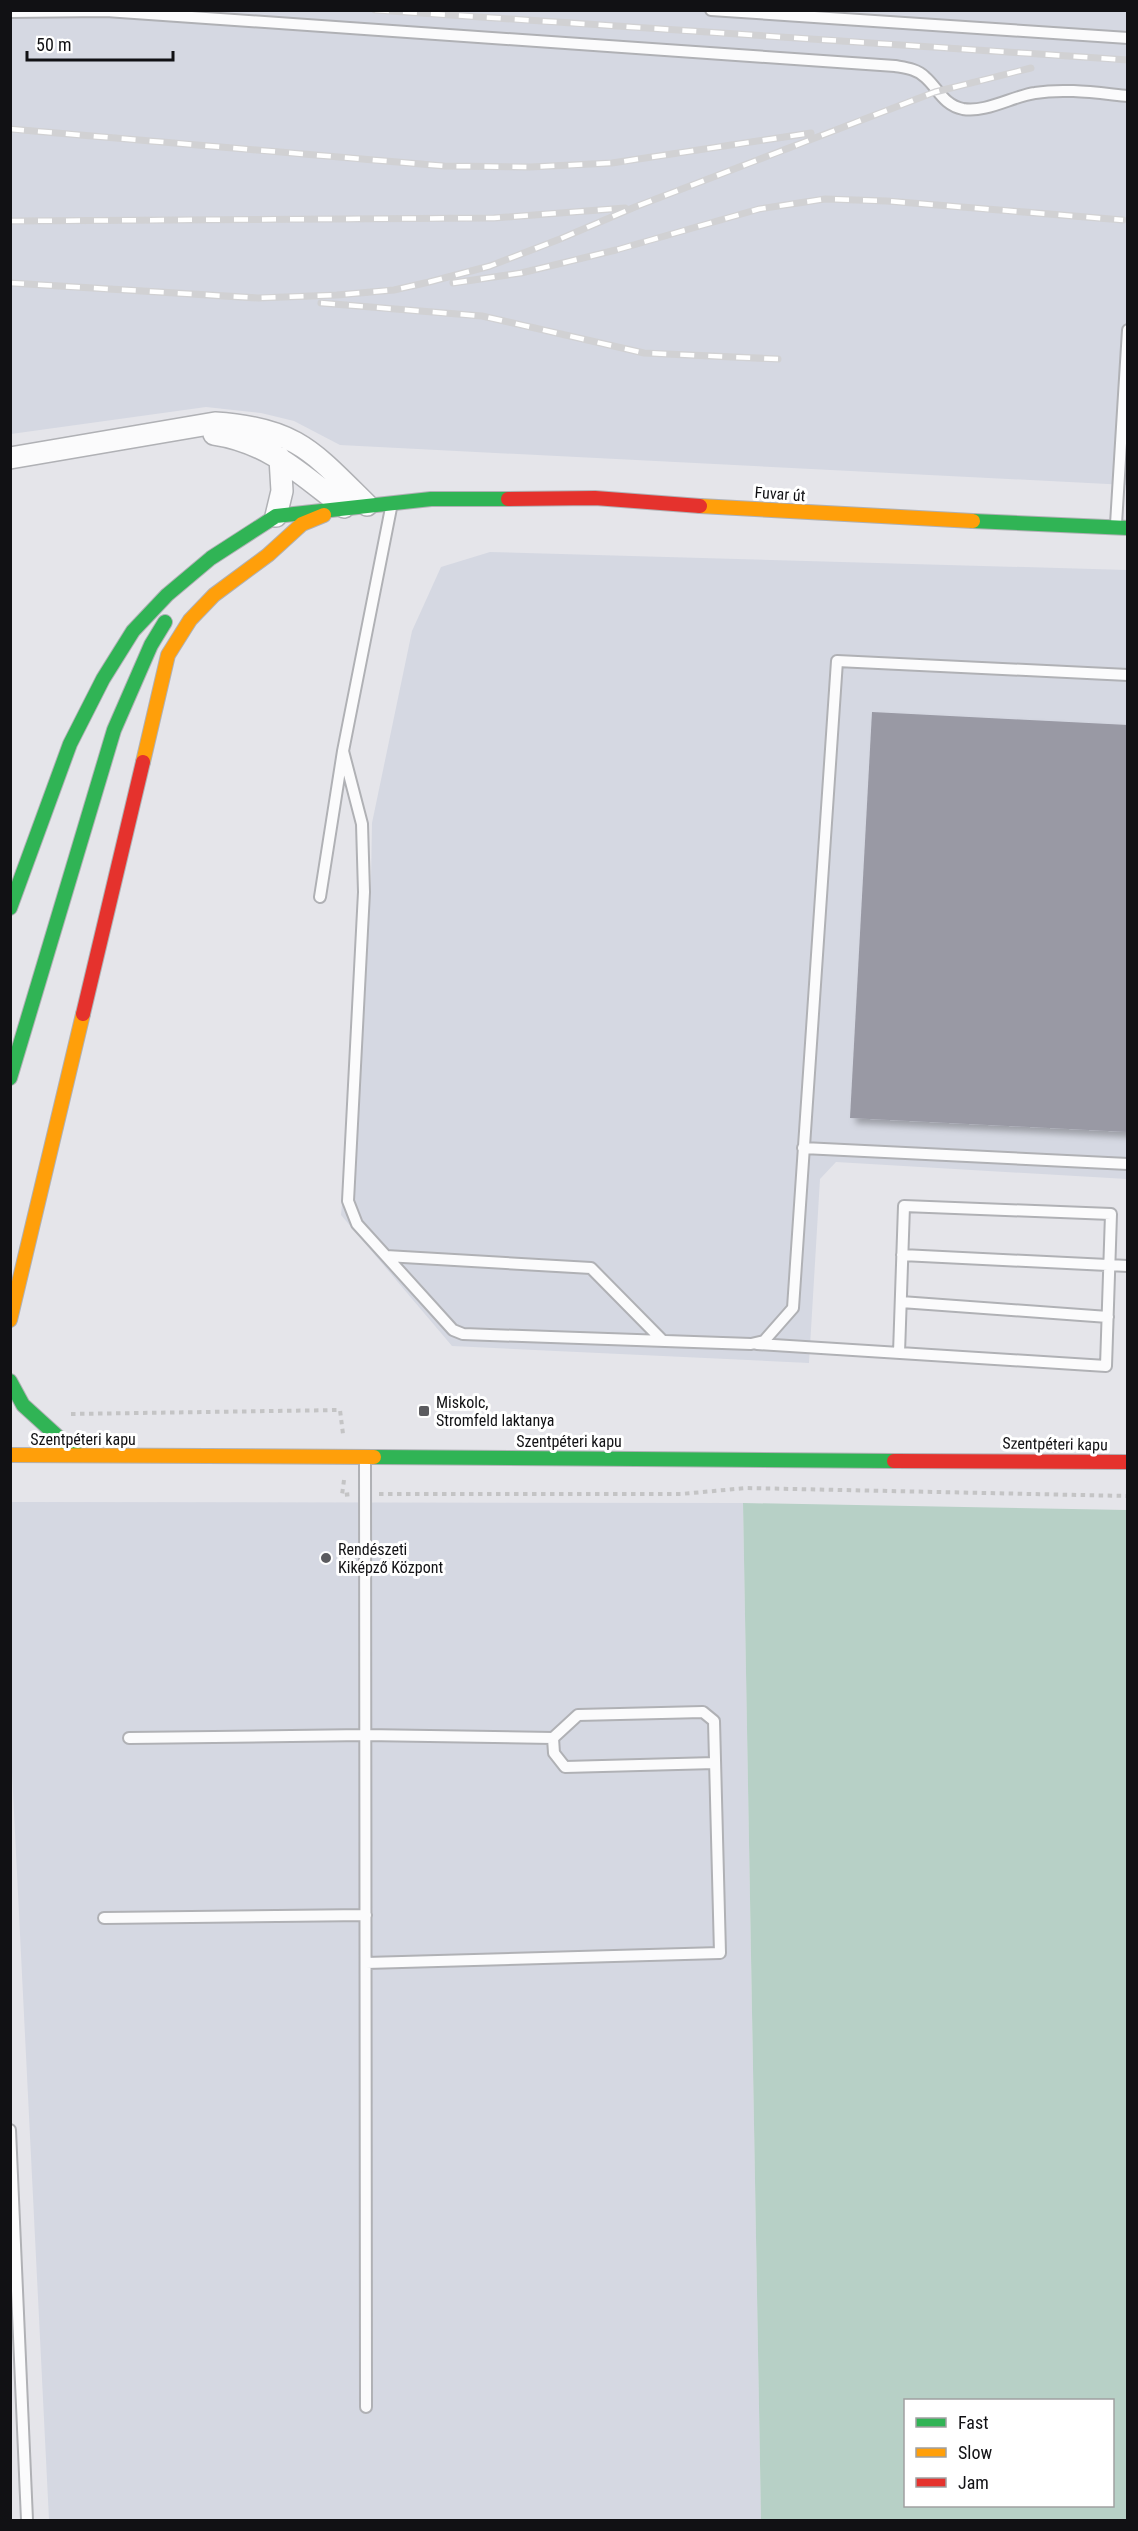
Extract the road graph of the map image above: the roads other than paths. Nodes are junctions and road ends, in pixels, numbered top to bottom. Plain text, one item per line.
1 (711, 10) edge
2 (10, 12) edge
3 (1128, 38) edge
4 (1128, 96) edge
5 (1128, 330) edge
6 (181, 430) junction
7 (314, 453) junction
8 (10, 458) edge
9 (280, 458) junction
10 (393, 501) junction
11 (367, 505) junction
12 (344, 507) junction
13 (276, 516) junction
14 (1121, 528) edge
15 (1128, 675) edge
16 (343, 751) junction
17 (320, 897) dead end
18 (10, 908) edge
19 (10, 1078) edge
20 (803, 1148) junction
21 (1128, 1164) edge
22 (902, 1255) junction
23 (386, 1256) junction
24 (1109, 1265) junction
25 (1128, 1266) edge
26 (901, 1302) junction
27 (1108, 1317) junction
28 (10, 1320) edge
29 (663, 1341) junction
30 (751, 1344) junction
31 (899, 1353) junction
32 (10, 1381) edge
33 (10, 1455) edge
34 (78, 1455) junction
35 (365, 1457) junction
36 (1128, 1462) edge
37 (365, 1735) junction
38 (129, 1738) dead end
39 (553, 1738) junction
40 (715, 1763) junction
41 (366, 1915) junction
42 (104, 1918) dead end
43 (366, 1963) junction
44 (10, 2130) edge
45 (366, 2407) dead end
46 (27, 2520) edge

1 - 3 lane
2 - 4 lane
5 - 14 lane
6 - 7 street
6 - 8 street
6 - 9 street
7 - 11 street
7 - 12 street
9 - 12 street
9 - 13 street
10 - 11 main road, Fuvar út
10 - 14 main road, Fuvar út
10 - 16 lane
11 - 12 main road, Fuvar út
12 - 13 main road
12 - 19 main road
12 - 28 main road
13 - 18 main road
15 - 20 lane
16 - 17 lane
16 - 23 lane
20 - 21 lane
20 - 30 lane
22 - 24 lane
22 - 24 lane
22 - 26 lane
23 - 29 lane
23 - 29 lane
24 - 25 lane
24 - 27 lane
26 - 27 lane
26 - 31 lane
27 - 31 lane
29 - 30 lane
30 - 31 lane
32 - 34 main road
33 - 34 main road, Szentpéteri kapu
34 - 35 main road, Szentpéteri kapu
35 - 36 main road, Szentpéteri kapu
35 - 37 lane
37 - 38 lane
37 - 39 lane
37 - 41 lane
39 - 40 lane
39 - 40 lane
40 - 43 lane
41 - 42 lane
41 - 43 lane
43 - 45 lane
44 - 46 lane

